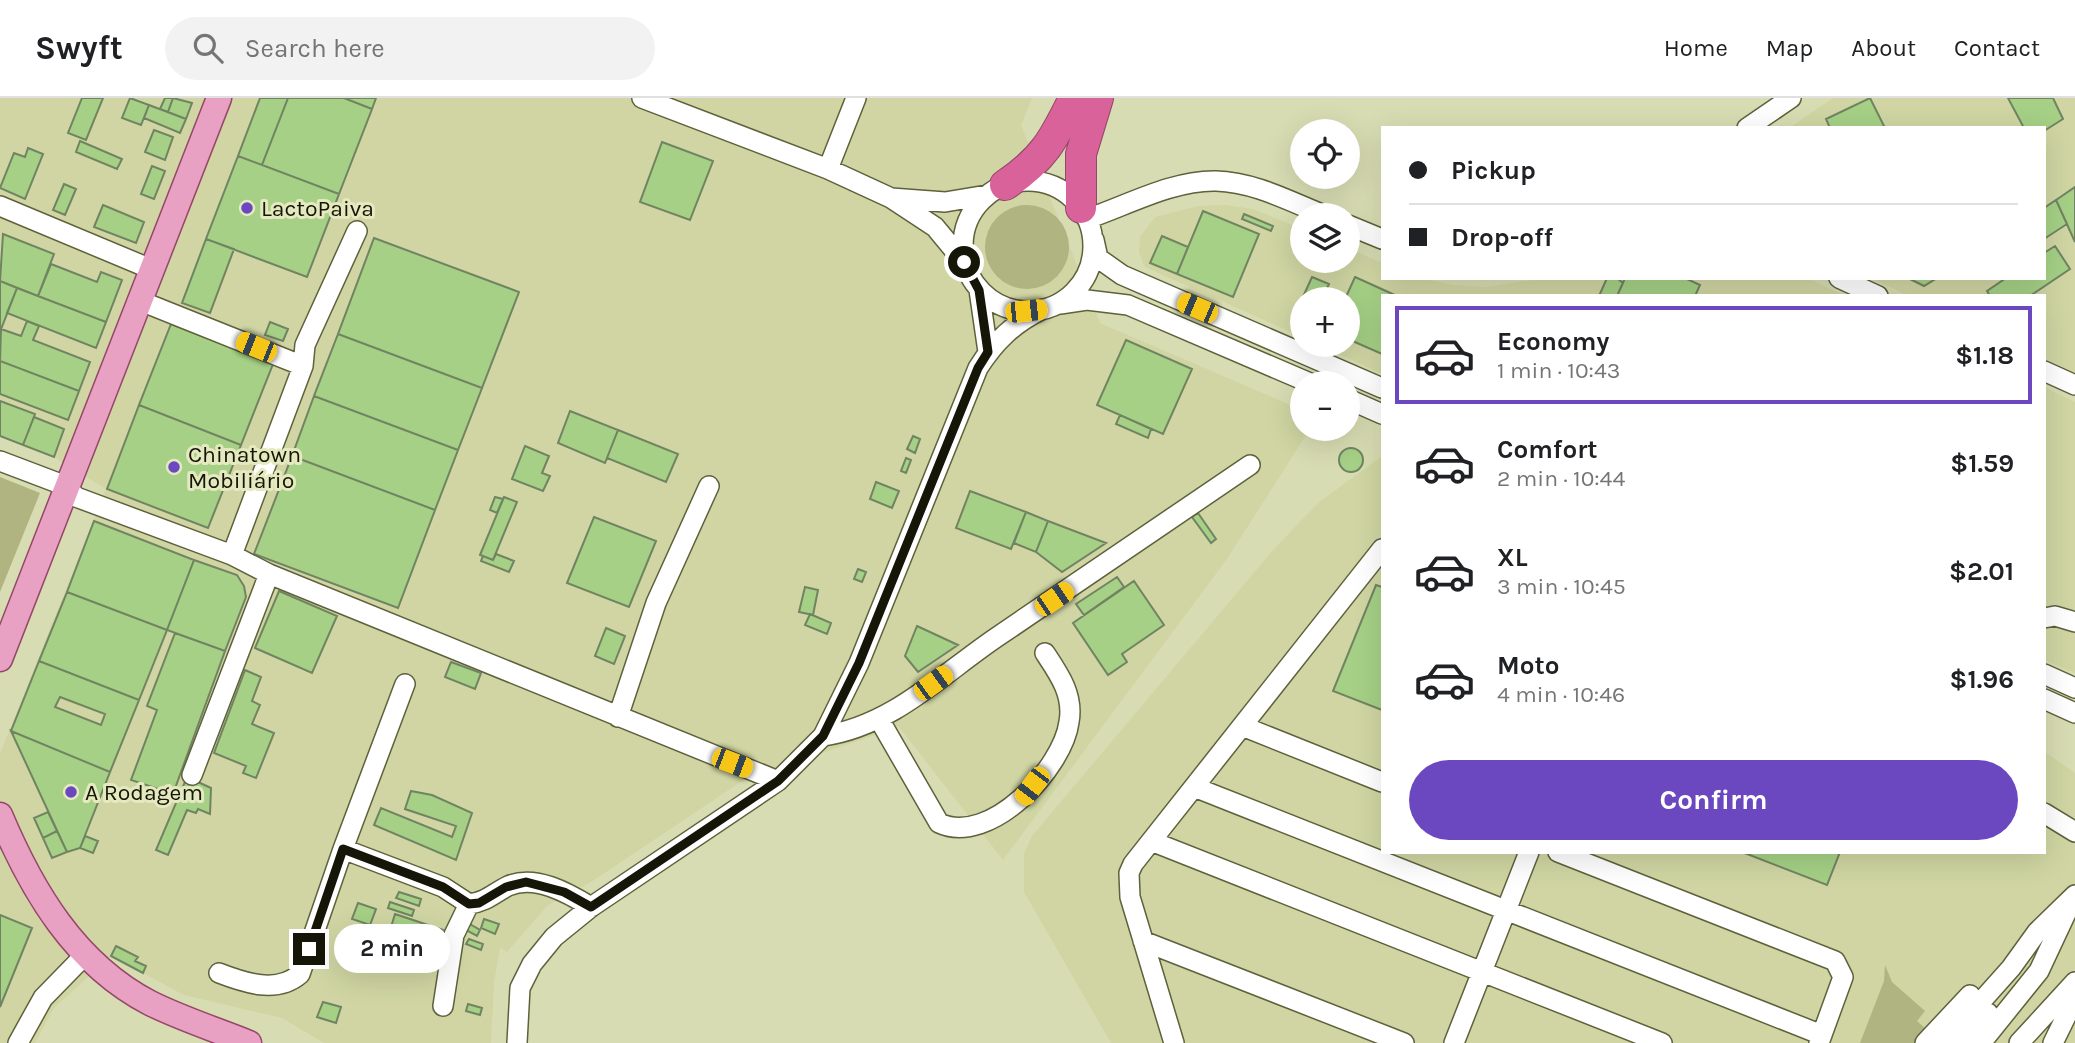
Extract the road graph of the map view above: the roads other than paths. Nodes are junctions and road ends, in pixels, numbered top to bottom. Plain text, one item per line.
1 (219, 98) edge
2 (642, 98) edge
3 (856, 98) edge
4 (1074, 98) edge
5 (1097, 98) edge
6 (1791, 98) edge
7 (1750, 126) edge
8 (828, 169) junction
9 (996, 190) junction
10 (891, 198) junction
11 (1294, 203) edge
12 (0, 206) edge
13 (1087, 221) junction
14 (1360, 230) edge
15 (357, 231) dead end
16 (1381, 239) edge
17 (964, 262) junction
18 (151, 269) junction
19 (1843, 280) edge
20 (979, 290) junction
21 (1874, 294) edge
22 (138, 300) junction
23 (1051, 307) junction
24 (988, 352) junction
25 (303, 366) junction
26 (2046, 372) edge
27 (1290, 375) edge
28 (2075, 385) edge
29 (1381, 388) edge
30 (1360, 404) edge
31 (1381, 414) edge
32 (0, 461) edge
33 (1250, 465) dead end
34 (66, 486) junction
35 (709, 486) dead end
36 (1381, 551) edge
37 (232, 555) junction
38 (269, 574) junction
39 (2046, 618) edge
40 (2075, 622) edge
41 (1045, 653) dead end
42 (0, 659) edge
43 (2046, 675) edge
44 (405, 684) dead end
45 (2075, 688) edge
46 (2046, 700) edge
47 (2075, 713) edge
48 (618, 717) junction
49 (879, 719) junction
50 (1242, 726) junction
51 (823, 736) junction
52 (192, 775) dead end
53 (778, 781) junction
54 (1381, 782) edge
55 (1194, 787) junction
56 (2046, 814) edge
57 (0, 815) edge
58 (2075, 832) edge
59 (1151, 841) junction
60 (343, 849) junction
61 (1528, 854) edge
62 (1563, 854) edge
63 (2074, 896) edge
64 (469, 904) junction
65 (591, 907) junction
66 (1506, 911) junction
67 (2036, 932) junction
68 (1143, 941) junction
69 (84, 956) junction
70 (219, 972) dead end
71 (1482, 972) junction
72 (2075, 982) edge
73 (2073, 1002) edge
74 (443, 1006) dead end
75 (1820, 1039) edge
76 (18, 1043) edge
77 (249, 1043) edge
78 (517, 1043) edge
79 (1174, 1043) edge
80 (1404, 1043) edge
81 (1454, 1043) edge
82 (1662, 1043) edge
83 (1925, 1043) edge
84 (1944, 1043) edge
85 (1963, 1043) edge
86 (1981, 1043) edge
87 (2019, 1043) edge
88 (2037, 1043) edge
89 (2053, 1043) edge

1 - 18 main road
2 - 8 street
3 - 8 street
4 - 9 highway
5 - 13 highway
6 - 7 street
8 - 10 street
9 - 10 street
9 - 13 street
9 - 17 street
10 - 17 street
11 - 13 street
12 - 18 street
13 - 23 street
13 - 29 street
14 - 16 street
15 - 25 street
17 - 20 street
18 - 22 main road
19 - 21 street
20 - 23 street
20 - 24 street
22 - 25 street
22 - 34 main road
23 - 24 street
23 - 27 street
24 - 51 street
25 - 37 street
26 - 28 street
30 - 31 street
32 - 34 street
33 - 49 street
34 - 37 street
34 - 42 main road
35 - 48 street
36 - 50 street
37 - 38 street
38 - 48 street
38 - 52 street
39 - 40 street
41 - 49 street
43 - 45 street
44 - 60 street
46 - 47 street
48 - 53 street
49 - 51 street
50 - 54 street
50 - 55 street
51 - 53 street
53 - 65 street
55 - 59 street
55 - 66 street
56 - 58 street
57 - 69 main road
59 - 68 street
59 - 71 street
60 - 64 street
60 - 70 street
61 - 66 street
62 - 75 street
63 - 67 street
63 - 85 street
63 - 86 street
64 - 65 street
64 - 74 street
65 - 78 street
66 - 71 street
66 - 75 street
67 - 83 street
67 - 84 street
68 - 79 street
68 - 80 street
69 - 76 street
69 - 77 main road
71 - 81 street
71 - 82 street
72 - 87 street
73 - 88 street
73 - 89 street

